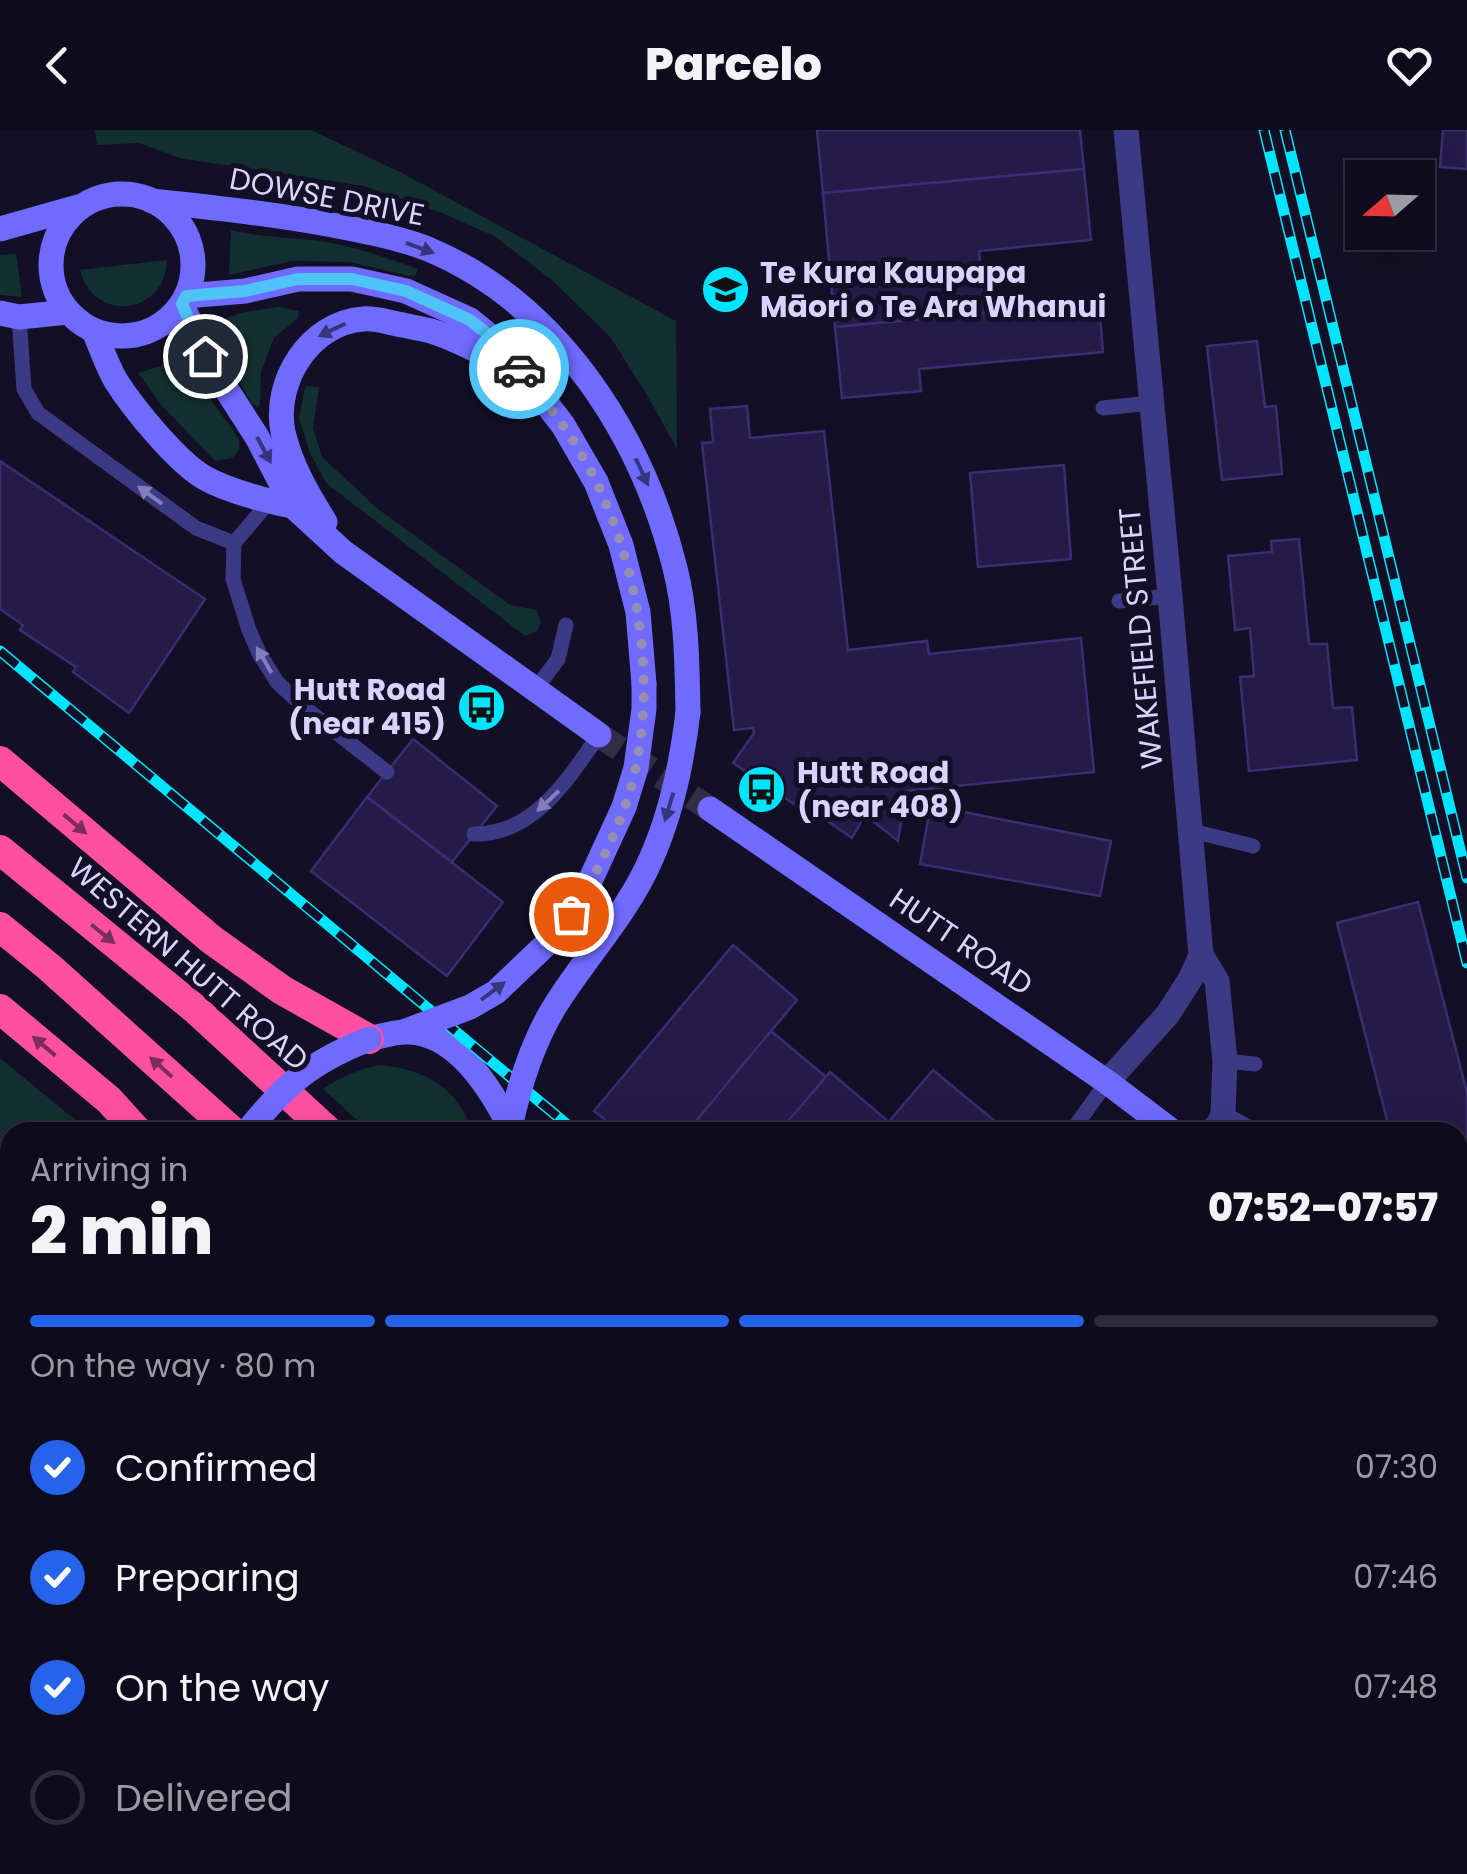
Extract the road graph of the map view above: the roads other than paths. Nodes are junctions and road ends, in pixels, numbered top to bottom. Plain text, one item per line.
1 (1126, 130) edge
2 (152, 200) junction
3 (83, 205) junction
4 (0, 229) edge
5 (184, 300) junction
6 (68, 312) junction
7 (9, 315) edge
8 (94, 331) junction
9 (522, 372) junction
10 (1151, 403) junction
11 (1103, 408) dead end
12 (281, 504) junction
13 (234, 543) junction
14 (342, 552) junction
15 (1170, 596) junction
16 (1119, 601) dead end
17 (566, 625) dead end
18 (535, 690) junction
19 (599, 735) joint
20 (0, 761) edge
21 (387, 772) dead end
22 (710, 809) tunnel mouth
23 (1192, 831) junction
24 (474, 834) dead end
25 (1253, 846) dead end
26 (0, 850) edge
27 (0, 927) edge
28 (1201, 955) junction
29 (0, 1009) edge
30 (406, 1031) junction
31 (369, 1039) junction
32 (1225, 1061) junction
33 (1255, 1064) dead end
34 (1107, 1082) junction
35 (129, 1122) edge
36 (222, 1122) edge
37 (256, 1122) edge
38 (318, 1122) edge
39 (506, 1122) edge
40 (512, 1122) edge
41 (1078, 1122) edge
42 (1158, 1122) edge
43 (1217, 1122) edge

1 - 10 street, WAKEFIELD STREET
2 - 3 main road
2 - 5 main road
2 -> 40 main road, DOWSE DRIVE, bridge
3 - 4 main road
3 - 6 main road
5 - 8 main road
5 - 9 main road
5 -> 12 main road
6 - 7 main road
6 - 8 main road
13 -> 7 lane
8 - 12 main road
9 -> 14 main road
30 -> 9 main road, bridge
10 - 11 lane
10 - 15 street, WAKEFIELD STREET
12 - 13 lane
12 - 14 main road
21 -> 13 lane
14 - 18 main road
15 - 16 lane
15 - 23 street, WAKEFIELD STREET
17 - 18 lane
18 - 19 main road
19 -> 24 lane
20 -> 31 highway
22 - 34 main road, HUTT ROAD
23 - 25 lane
23 - 28 street, WAKEFIELD STREET
26 -> 38 highway, WESTERN HUTT ROAD
36 -> 27 highway
28 - 32 street, WAKEFIELD STREET
28 - 34 street
35 -> 29 highway
30 - 31 main road
30 - 39 main road, bridge
31 - 37 main road, bridge
32 - 33 lane
32 - 43 street, WAKEFIELD STREET
34 - 41 lane
34 - 42 main road, HUTT ROAD

